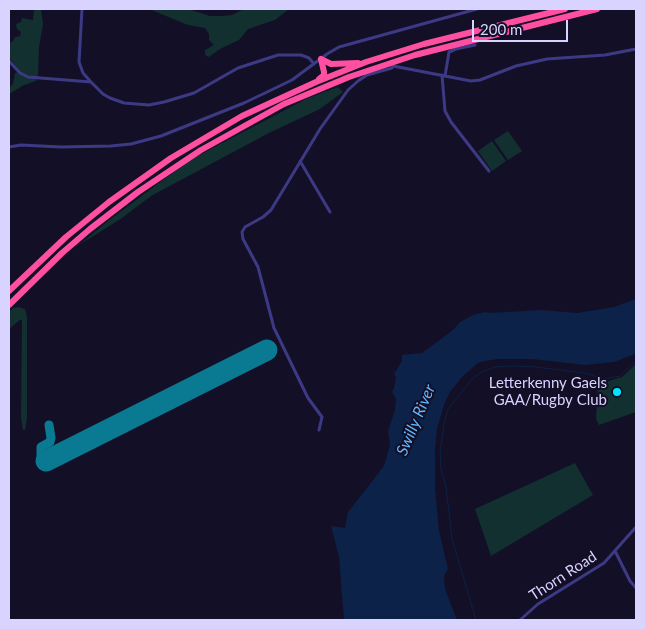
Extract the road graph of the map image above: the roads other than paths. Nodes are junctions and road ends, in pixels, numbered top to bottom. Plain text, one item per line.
1 (82, 9) edge
2 (477, 9) edge
3 (565, 9) edge
4 (597, 9) edge
5 (475, 45) dead end
6 (636, 49) edge
7 (321, 59) junction
8 (9, 61) edge
9 (366, 62) junction
10 (314, 64) junction
11 (393, 64) junction
12 (443, 76) junction
13 (91, 82) junction
14 (316, 82) junction
15 (9, 147) edge
16 (300, 160) junction
17 (488, 172) dead end
18 (330, 212) dead end
19 (9, 292) edge
20 (9, 305) edge
21 (319, 430) dead end
22 (636, 526) edge
23 (615, 551) junction
24 (636, 588) edge
25 (520, 620) edge

1 - 13 street
2 - 7 street
3 - 9 highway
4 - 11 highway
5 - 12 street
6 - 12 street
7 - 9 highway
7 - 10 street
7 - 14 highway
8 - 13 street
9 - 14 highway
10 - 13 street
10 - 15 street
11 - 12 street
11 - 16 street
11 - 20 highway
12 - 17 street
14 - 19 highway
16 - 18 street
16 - 21 street
22 - 23 street, Thorn Road
23 - 24 street
23 - 25 street, Thorn Road

